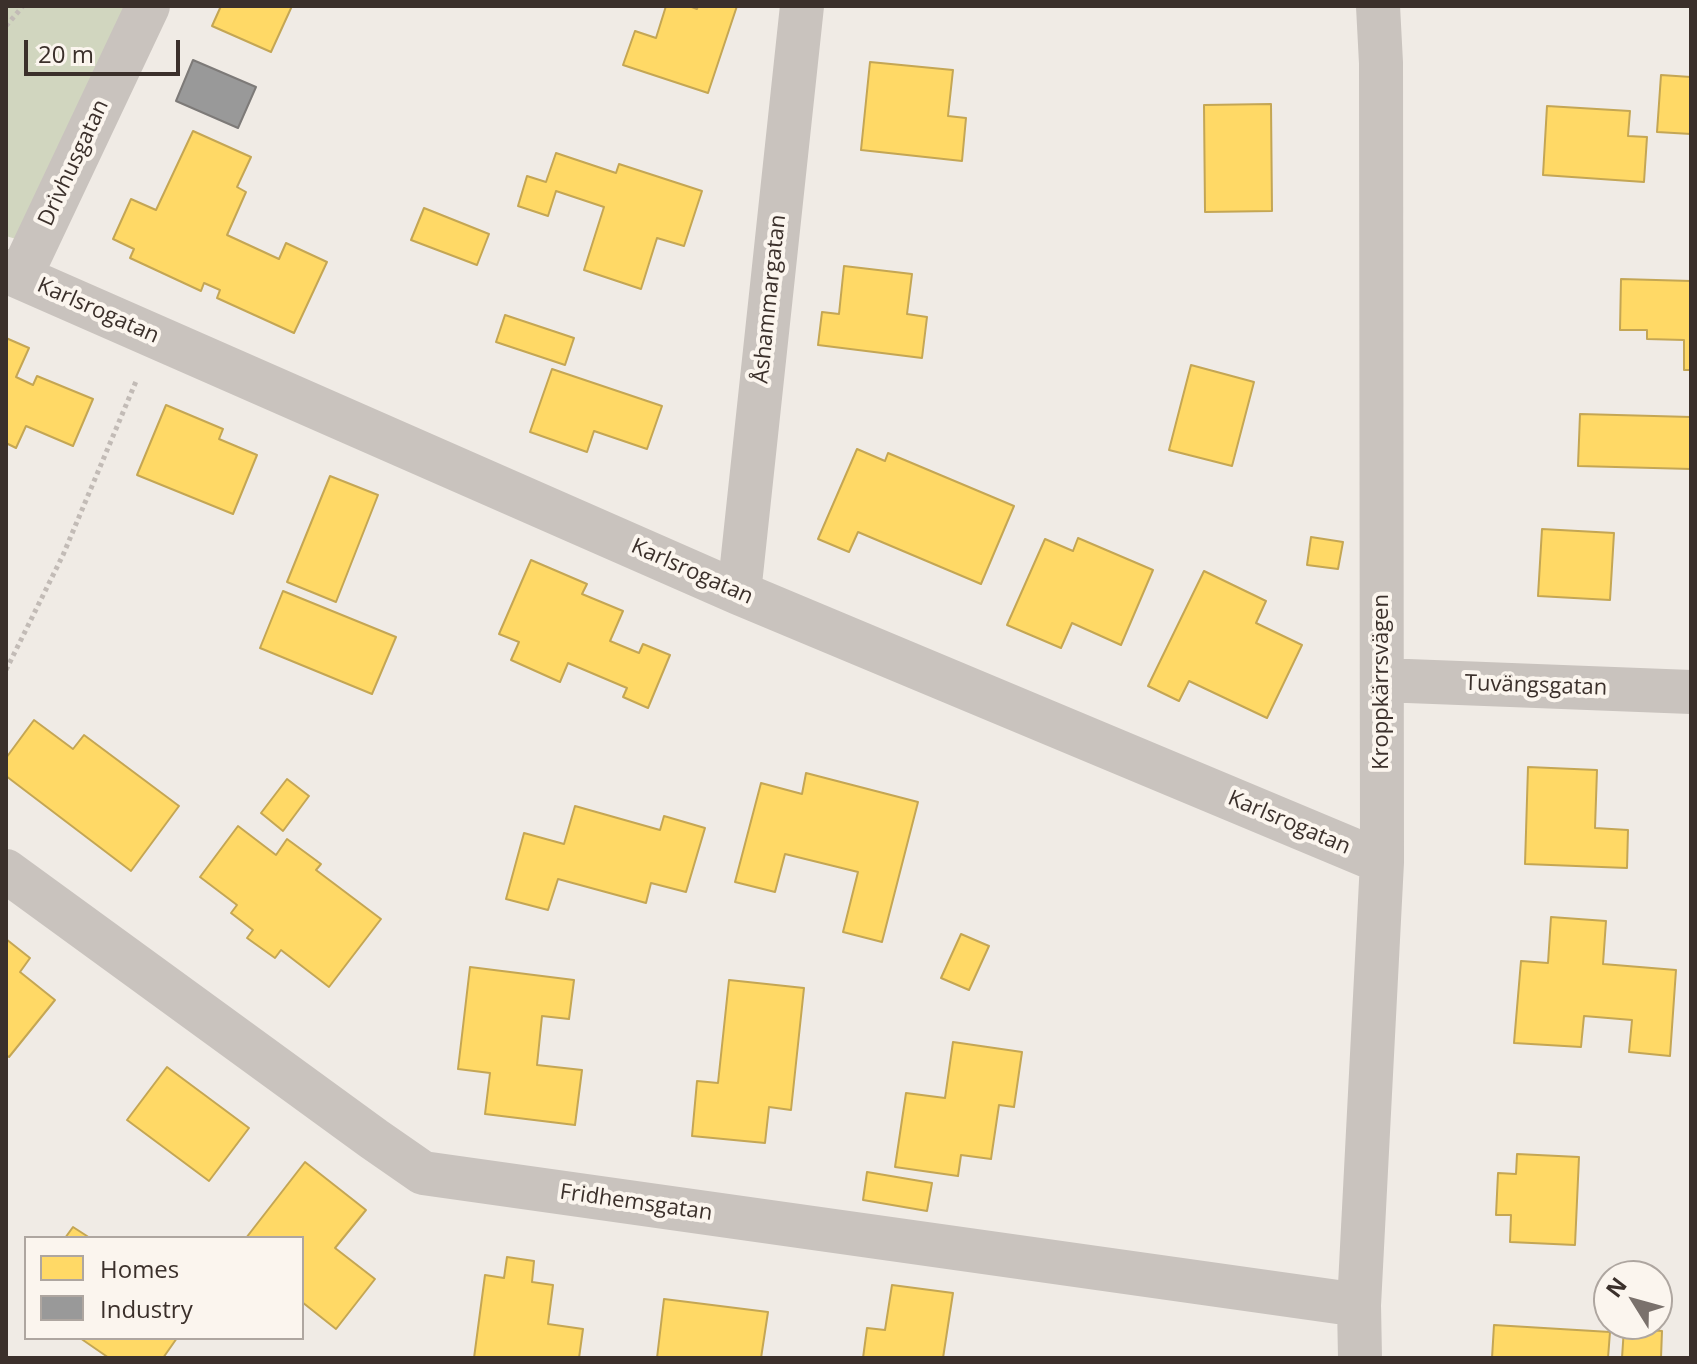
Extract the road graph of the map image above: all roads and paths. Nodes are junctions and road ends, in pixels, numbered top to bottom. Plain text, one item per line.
1 (23, 6) edge
2 (148, 6) edge
3 (802, 6) edge
4 (1378, 6) edge
5 (6, 26) edge
6 (13, 274) edge
7 (155, 337) junction
8 (739, 593) junction
9 (6, 670) edge
10 (1382, 680) junction
11 (1691, 692) edge
12 (1382, 862) junction
13 (6, 871) edge
14 (1359, 1305) junction
15 (1360, 1358) edge

1 - 5 path
2 - 6 street, Drivhusgatan
3 - 8 street, Åshammargatan
4 - 10 street, Kroppkärrsvägen
6 - 7 street, Karlsrogatan
7 - 8 street, Karlsrogatan
7 - 9 path
8 - 12 street, Karlsrogatan
10 - 11 street, Tuvängsgatan
10 - 12 street, Kroppkärrsvägen
12 - 14 street, Kroppkärrsvägen
13 - 14 street, Fridhemsgatan
14 - 15 street, Kroppkärrsvägen

